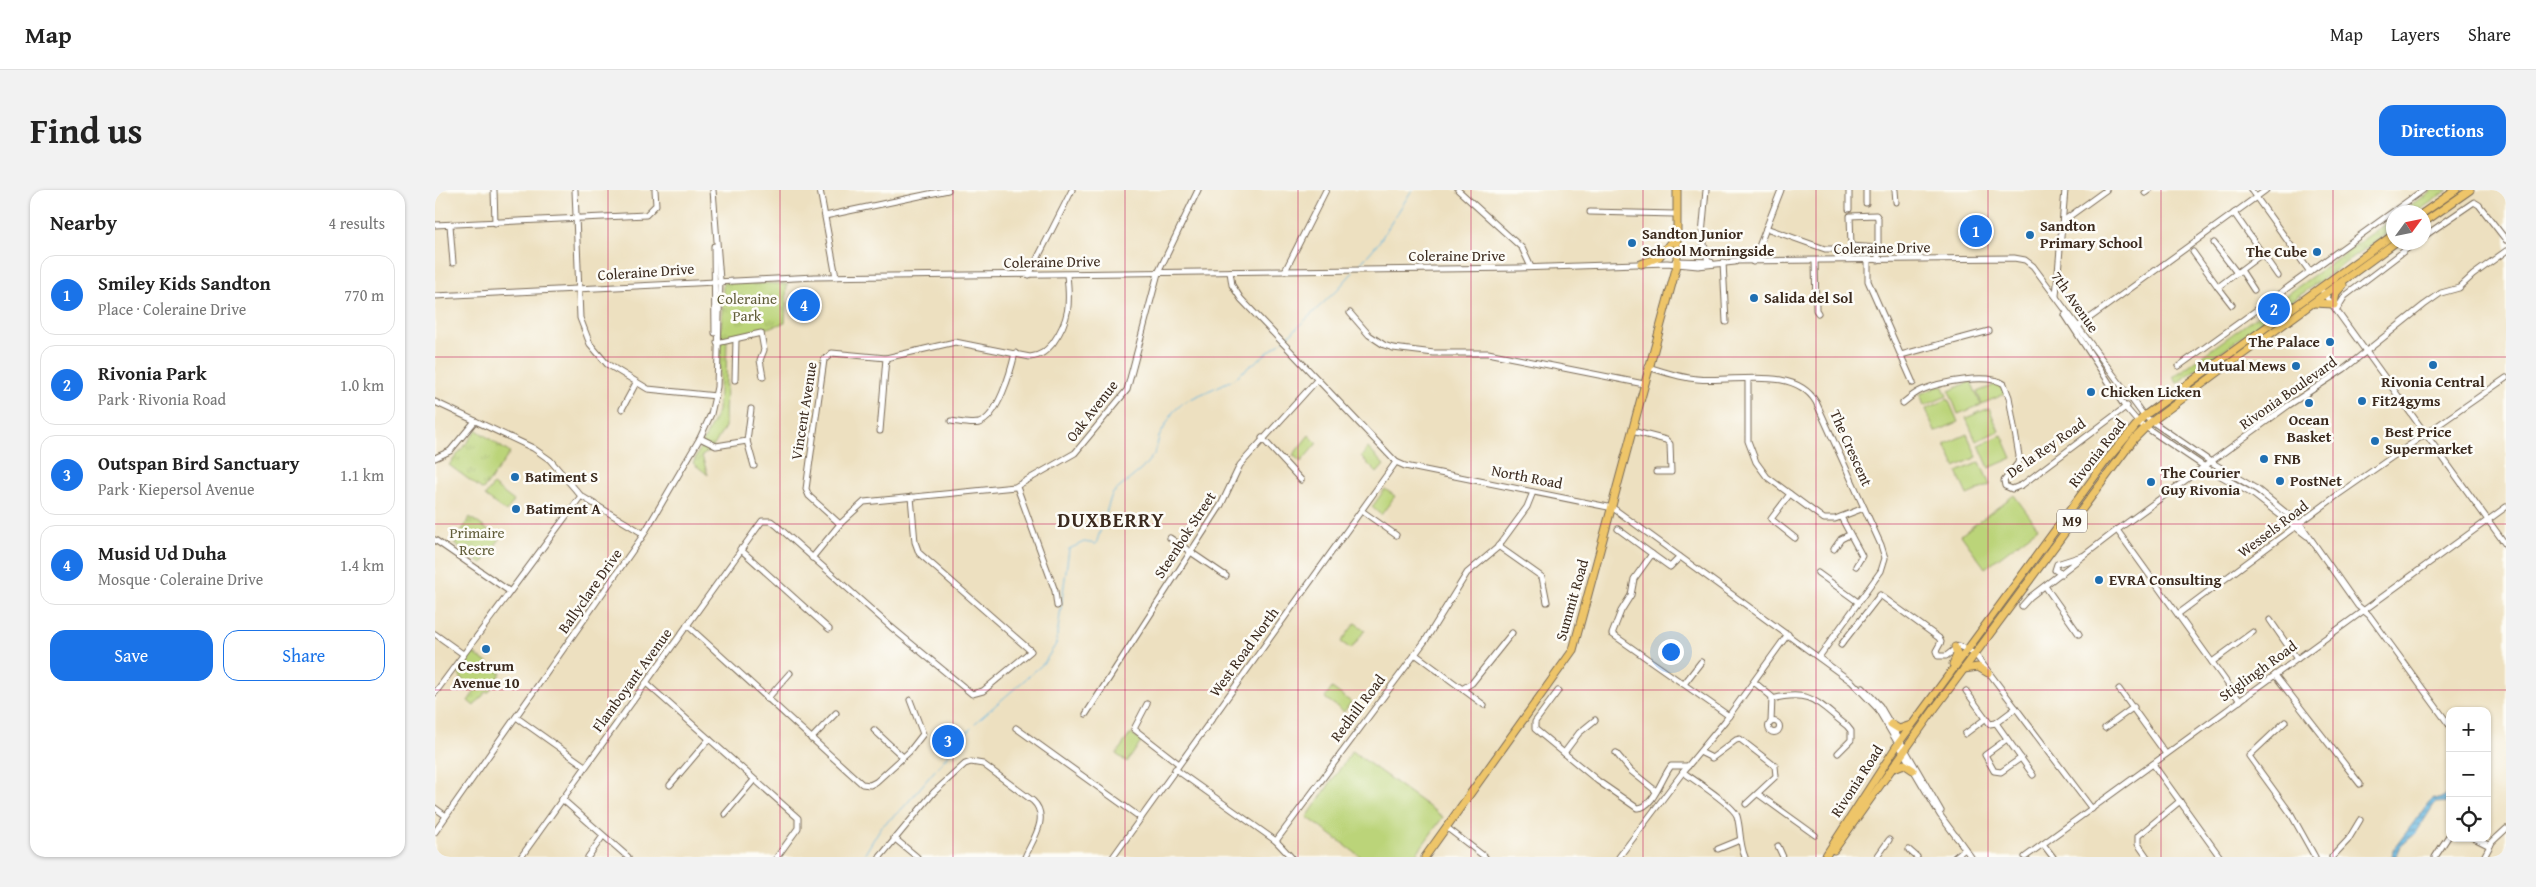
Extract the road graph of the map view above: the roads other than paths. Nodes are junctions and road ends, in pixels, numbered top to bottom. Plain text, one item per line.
1 (494, 190) edge
2 (575, 190) edge
3 (655, 190) edge
4 (713, 190) edge
5 (820, 190) edge
6 (948, 190) edge
7 (1072, 190) edge
8 (1199, 190) edge
9 (1326, 190) edge
10 (1458, 190) edge
11 (1676, 190) edge
12 (1705, 190) edge
13 (1781, 190) edge
14 (1849, 190) edge
15 (1866, 190) edge
16 (1895, 190) edge
17 (2065, 190) edge
18 (2106, 190) edge
19 (2251, 190) edge
20 (2266, 190) edge
21 (2423, 190) edge
22 (2456, 190) edge
23 (2470, 190) edge
24 (2256, 197) junction
25 (1896, 202) dead end
26 (1866, 203) dead end
27 (2431, 207) edge
28 (1849, 209) dead end
29 (1590, 212) dead end
30 (2234, 213) junction
31 (1675, 214) junction
32 (825, 216) junction
33 (2431, 217) edge
34 (576, 219) junction
35 (714, 221) junction
36 (2063, 221) junction
37 (495, 223) junction
38 (435, 225) edge
39 (450, 225) junction
40 (1766, 228) junction
41 (2431, 232) edge
42 (1675, 237) junction
43 (2386, 240) edge
44 (2506, 240) edge
45 (2214, 243) dead end
46 (1878, 248) junction
47 (1834, 249) dead end
48 (2386, 249) edge
49 (2404, 250) edge
50 (2193, 252) dead end
51 (2506, 252) edge
52 (2262, 254) junction
53 (1868, 260) junction
54 (1878, 260) junction
55 (1815, 261) junction
56 (1753, 262) junction
57 (453, 263) dead end
58 (1675, 263) junction
59 (1712, 263) junction
60 (1723, 263) junction
61 (2029, 263) junction
62 (1641, 264) junction
63 (2365, 265) junction
64 (1531, 267) junction
65 (1285, 271) junction
66 (1158, 272) junction
67 (1230, 272) junction
68 (2059, 272) junction
69 (2239, 272) junction
70 (2310, 272) junction
71 (1067, 274) junction
72 (1029, 275) junction
73 (836, 276) junction
74 (2278, 276) dead end
75 (713, 280) junction
76 (720, 280) junction
77 (2046, 284) junction
78 (2219, 287) junction
79 (2320, 288) junction
80 (579, 289) junction
81 (2254, 290) dead end
82 (2325, 294) junction
83 (435, 296) edge
84 (2056, 297) junction
85 (2311, 304) junction
86 (2232, 305) dead end
87 (2335, 306) junction
88 (1350, 312) dead end
89 (1818, 313) dead end
90 (1726, 322) dead end
91 (2076, 328) junction
92 (1989, 331) dead end
93 (736, 339) junction
94 (717, 343) junction
95 (2367, 351) junction
96 (1015, 353) junction
97 (1901, 355) junction
98 (886, 358) junction
99 (2179, 366) dead end
100 (1649, 367) junction
101 (763, 377) dead end
102 (2506, 378) edge
103 (1748, 379) junction
104 (735, 380) dead end
105 (1317, 380) junction
106 (636, 383) junction
107 (1913, 383) dead end
108 (1644, 384) junction
109 (716, 396) junction
110 (435, 402) edge
111 (2132, 402) junction
112 (1903, 403) dead end
113 (2125, 407) junction
114 (622, 408) dead end
115 (751, 409) dead end
116 (2141, 419) junction
117 (475, 421) junction
118 (951, 421) dead end
119 (2148, 425) junction
120 (880, 431) dead end
121 (1632, 431) junction
122 (2427, 435) junction
123 (700, 438) junction
124 (1263, 438) junction
125 (747, 441) junction
126 (435, 458) edge
127 (1396, 462) junction
128 (2211, 462) junction
129 (754, 466) dead end
130 (2205, 467) junction
131 (1656, 472) dead end
132 (1301, 480) dead end
133 (1017, 487) junction
134 (1533, 492) junction
135 (2256, 493) junction
136 (1790, 494) junction
137 (581, 496) junction
138 (911, 497) junction
139 (2506, 507) edge
140 (1613, 508) junction
141 (1864, 508) junction
142 (1362, 510) junction
143 (1841, 517) junction
144 (2487, 520) junction
145 (840, 524) junction
146 (2298, 526) junction
147 (1618, 529) dead end
148 (2117, 530) junction
149 (644, 534) junction
150 (1396, 535) dead end
151 (1849, 535) junction
152 (1170, 538) dead end
153 (1795, 538) dead end
154 (435, 540) edge
155 (2506, 545) edge
156 (1498, 546) junction
157 (740, 549) junction
158 (1834, 549) dead end
159 (1190, 552) junction
160 (1652, 554) junction
161 (2084, 556) junction
162 (1679, 557) junction
163 (812, 558) junction
164 (1856, 566) dead end
165 (1818, 573) dead end
166 (2062, 574) junction
167 (1226, 576) dead end
168 (2045, 586) junction
169 (509, 591) junction
170 (1547, 602) dead end
171 (1858, 602) junction
172 (1057, 606) dead end
173 (2022, 606) dead end
174 (2363, 610) junction
175 (2178, 614) junction
176 (2270, 620) dead end
177 (687, 625) junction
178 (829, 629) dead end
179 (1512, 632) dead end
180 (2253, 632) dead end
181 (435, 634) edge
182 (1788, 634) junction
183 (2079, 634) dead end
184 (1841, 645) dead end
185 (1955, 647) junction
186 (1968, 650) junction
187 (463, 654) junction
188 (1415, 654) junction
189 (1975, 654) junction
190 (1819, 657) junction
191 (2297, 659) junction
192 (1701, 662) dead end
193 (2212, 662) junction
194 (1964, 669) junction
195 (790, 673) dead end
196 (1988, 673) junction
197 (2275, 674) junction
198 (1754, 682) junction
199 (1852, 682) junction
200 (646, 683) junction
201 (1684, 684) junction
202 (1462, 689) junction
203 (2119, 689) dead end
204 (1938, 690) junction
205 (1558, 691) dead end
206 (1966, 691) dead end
207 (435, 693) edge
208 (767, 699) junction
209 (1773, 699) junction
210 (910, 700) dead end
211 (2240, 701) junction
212 (1147, 704) dead end
213 (1484, 705) dead end
214 (2134, 707) junction
215 (2016, 708) junction
216 (836, 713) dead end
217 (1086, 714) dead end
218 (1729, 716) junction
219 (516, 717) junction
220 (1985, 719) junction
221 (1595, 720) dead end
222 (2446, 721) edge
223 (1771, 722) dead end
224 (2285, 722) dead end
225 (1996, 723) junction
226 (1891, 724) junction
227 (1913, 724) junction
228 (1015, 728) dead end
229 (2105, 728) dead end
230 (874, 730) dead end
231 (1965, 734) dead end
232 (709, 739) junction
233 (811, 739) junction
234 (2007, 739) junction
235 (1899, 742) junction
236 (1905, 751) junction
237 (1700, 752) junction
238 (1564, 753) junction
239 (1616, 753) dead end
240 (1838, 753) dead end
241 (2166, 754) junction
242 (903, 757) junction
243 (2021, 758) junction
244 (1179, 764) junction
245 (2153, 764) junction
246 (585, 766) junction
247 (1688, 766) junction
248 (1175, 769) junction
249 (1891, 770) junction
250 (1913, 770) junction
251 (1683, 772) junction
252 (2033, 775) dead end
253 (754, 780) junction
254 (2360, 784) dead end
255 (670, 785) dead end
256 (1656, 791) junction
257 (1758, 794) junction
258 (562, 799) junction
259 (2180, 801) junction
260 (1746, 804) dead end
261 (435, 808) edge
262 (2092, 808) junction
263 (725, 814) dead end
264 (446, 816) junction
265 (1141, 818) junction
266 (2360, 820) dead end
267 (1446, 827) junction
268 (2506, 829) edge
269 (435, 832) edge
270 (1815, 835) dead end
271 (603, 836) junction
272 (894, 838) junction
273 (1957, 838) junction
274 (1740, 840) junction
275 (1889, 840) dead end
276 (2446, 840) edge
277 (1276, 841) junction
278 (2482, 842) edge
279 (2043, 844) junction
280 (1777, 846) dead end
281 (2489, 846) junction
282 (1718, 849) dead end
283 (1909, 850) dead end
284 (1965, 850) junction
285 (521, 857) edge
286 (588, 857) edge
287 (628, 857) edge
288 (777, 857) edge
289 (880, 857) edge
290 (917, 857) edge
291 (1025, 857) edge
292 (1113, 857) edge
293 (1291, 857) edge
294 (1425, 857) edge
295 (1485, 857) edge
296 (1619, 857) edge
297 (1745, 857) edge
298 (1783, 857) edge
299 (1825, 857) edge
300 (1829, 857) edge
301 (1877, 857) edge
302 (1917, 857) edge
303 (1955, 857) edge
304 (1971, 857) edge
305 (2025, 857) edge
306 (2053, 857) edge
307 (2147, 857) edge
308 (2220, 857) edge
309 (2315, 857) edge
310 (2332, 857) edge
311 (2435, 857) edge
312 (2484, 857) edge

1 - 37 street
2 - 34 street
3 - 34 street
4 - 35 street, Ballyclare Drive
5 - 32 street
6 - 32 street
7 - 72 street
8 - 66 street, Oak Avenue
9 - 65 street
10 - 64 street
11 - 31 main road
11 - 58 main road
12 - 59 street
13 - 40 street
14 - 28 street
15 - 26 street
16 - 25 street
17 - 36 street
18 - 36 street
19 - 24 street
20 - 24 street
21 - 70 street
22 - 27 main road
23 - 33 main road
24 - 30 street
24 - 70 street
29 - 31 street
30 - 52 street
30 - 91 street
31 - 42 main road
32 - 73 street
34 - 37 street
34 - 80 street
35 - 75 street, Ballyclare Drive
35 - 76 street, Ballyclare Drive
36 - 68 street
37 - 39 street
38 - 39 street
39 - 57 street
40 - 47 street
40 - 56 street
41 - 44 street
42 - 58 main road
42 - 62 main road
43 - 79 main road, Rivonia Road / M9
45 - 69 street
46 - 46 street
46 - 54 street
48 - 63 main road, Rivonia Road / M9
49 - 87 street
50 - 78 street
51 - 95 street, Rivonia Boulevard
52 - 69 street
52 - 74 street
53 - 54 street, Coleraine Drive
53 - 55 street, Coleraine Drive
53 - 97 street
54 - 61 street, Coleraine Drive
55 - 56 street, Coleraine Drive
55 - 89 street
56 - 60 street, Coleraine Drive
58 - 59 street, Coleraine Drive
58 - 62 street, Coleraine Drive
58 - 100 main road, Summit Road
59 - 60 street, Coleraine Drive
60 - 90 street
61 - 77 street, 7th Avenue
61 - 91 street, 7th Avenue
62 - 64 street, Coleraine Drive
63 - 82 main road, Rivonia Road / M9
63 - 87 main road
64 - 65 street, Coleraine Drive
65 - 67 street, Coleraine Drive
66 - 67 street, Coleraine Drive
66 - 71 street, Coleraine Drive
66 - 133 street, Oak Avenue
67 - 105 street
68 - 77 street
68 - 84 street
69 - 78 street
69 - 81 street
70 - 99 street
71 - 72 street, Coleraine Drive
71 - 96 street, Vincent Avenue
72 - 73 street, Coleraine Drive
73 - 76 street, Coleraine Drive
75 - 76 street, Coleraine Drive
75 - 80 street, Coleraine Drive
75 - 94 street, Ballyclare Drive
76 - 94 street, Ballyclare Drive
77 - 84 street, 7th Avenue
78 - 86 street
79 - 82 street
79 - 116 main road, Rivonia Road / M9
80 - 83 street, Coleraine Drive
80 - 106 street
82 - 85 main road, Rivonia Road / M9
82 - 87 street
84 - 91 street, 7th Avenue
85 - 87 main road
85 - 119 main road, Rivonia Road / M9
87 - 95 street
88 - 108 street
91 - 111 street, 7th Avenue
91 - 113 street, 7th Avenue
92 - 97 street
93 - 94 street
93 - 101 street
93 - 104 street
94 - 109 street, Ballyclare Drive
95 - 122 street
95 - 128 street, Rivonia Boulevard
96 - 98 street, Vincent Avenue
96 - 118 street
97 - 107 street
98 - 120 street
98 - 145 street, Vincent Avenue
100 - 103 street, The Crescent
100 - 108 main road, Summit Road
102 - 122 street, Wessels Road
103 - 136 street
103 - 141 street, The Crescent
105 - 124 street, Steenbok Street
105 - 127 street
106 - 109 street
106 - 114 street
108 - 121 main road, Summit Road
109 - 123 street, Ballyclare Drive
110 - 117 street
111 - 113 street, De la Rey Road
111 - 116 street, 7th Avenue
112 - 113 street, De la Rey Road
113 - 116 street, 7th Avenue
115 - 125 street
116 - 119 street
116 - 186 main road, Rivonia Road / M9
117 - 126 street
117 - 137 street
119 - 128 street
119 - 130 street
119 - 189 main road, Rivonia Road / M9
121 - 131 street
121 - 140 main road, Summit Road
122 - 144 street
122 - 146 street, Wessels Road
123 - 125 street
123 - 149 street, Ballyclare Drive
124 - 132 street
124 - 159 street, Steenbok Street
125 - 129 street
127 - 134 street, North Road
127 - 142 street, West Road North
128 - 130 street, Rivonia Boulevard
128 - 135 street
130 - 135 street
130 - 148 street, Rivonia Boulevard
133 - 138 street, Oak Avenue
133 - 172 street
134 - 140 street, North Road
134 - 156 street, Redhill Road
135 - 146 street
136 - 143 street
136 - 153 street
137 - 149 street
137 - 169 street
138 - 145 street, Oak Avenue
138 - 163 street
139 - 144 street, Stiglingh Road
140 - 162 street, North Road
140 - 267 main road, Summit Road
141 - 143 street
141 - 171 street, The Crescent
142 - 150 street
142 - 244 street, West Road North
143 - 151 street
144 - 155 street
144 - 174 street, Stiglingh Road
145 - 163 street, Oak Avenue
146 - 174 street
146 - 175 street, Wessels Road
147 - 160 street
148 - 161 street, Rivonia Boulevard
148 - 175 street
149 - 219 street, Ballyclare Drive
151 - 158 street
151 - 164 street
152 - 159 street
154 - 169 street
156 - 170 street
156 - 188 street, Redhill Road
157 - 163 street, Flamboyant Avenue
157 - 177 street, Flamboyant Avenue
157 - 178 street
159 - 167 street
159 - 217 street, Steenbok Street
160 - 162 street
160 - 201 street
161 - 166 street, Rivonia Boulevard
161 - 166 street, Rivonia Boulevard
162 - 182 street, North Road
165 - 171 street
166 - 168 street, Rivonia Boulevard
168 - 173 street, Rivonia Boulevard
168 - 183 street
169 - 187 street
171 - 190 street, The Crescent
174 - 191 street, Stiglingh Road
174 - 222 street
175 - 193 street
176 - 191 street
177 - 200 street, Flamboyant Avenue
177 - 208 street
179 - 202 street
180 - 193 street
181 - 187 street
182 - 190 street, North Road
182 - 198 street
184 - 185 street
185 - 186 street
185 - 204 main road
186 - 189 street
186 - 204 main road, Rivonia Road / M9
187 - 207 street
188 - 202 street
188 - 277 street, Redhill Road
189 - 194 main road, Rivonia Road / M9
189 - 196 street
190 - 199 street, North Road
191 - 197 street, Stiglingh Road
192 - 201 street
193 - 211 street
194 - 196 main road
194 - 236 main road, Rivonia Road / M9
195 - 208 street
196 - 215 street
197 - 211 street, Stiglingh Road
197 - 254 street
198 - 209 street
198 - 218 street
199 - 226 street, North Road
199 - 235 street, North Road
200 - 232 street
200 - 246 street, Flamboyant Avenue
201 - 218 street
202 - 213 street
203 - 214 street
204 - 227 main road, Rivonia Road / M9
205 - 238 street
206 - 220 street
208 - 233 street
209 - 223 street
209 - 240 street
210 - 242 street
211 - 241 street, Stiglingh Road
212 - 244 street
214 - 229 street
214 - 241 street
215 - 225 street
215 - 262 street
216 - 233 street
218 - 237 street
219 - 246 street
219 - 264 street, Ballyclare Drive
220 - 225 street
220 - 231 street
221 - 238 street
224 - 309 street
225 - 234 street
226 - 227 main road
226 - 235 street, North Road
227 - 235 main road, Rivonia Road / M9
228 - 265 street
230 - 242 street
232 - 253 street
232 - 255 street
233 - 242 street
234 - 243 street
234 - 243 street
235 - 236 street, North Road
235 - 299 main road, Rivonia Road / M9
236 - 249 main road, Rivonia Road / M9
236 - 250 street, North Road
236 - 273 street, North Road
237 - 247 street
237 - 257 street
238 - 256 street
239 - 256 street
241 - 245 street, Stiglingh Road
243 - 252 street
244 - 248 street, West Road North
245 - 259 street
245 - 262 street, Stiglingh Road
246 - 258 street, Flamboyant Avenue
247 - 251 street
247 - 256 street
248 - 265 street, West Road North
248 - 277 street
249 - 250 main road
249 - 300 main road, Rivonia Road / M9
250 - 273 street, North Road
251 - 274 street
251 - 296 street
253 - 263 street
253 - 288 street
257 - 260 street
257 - 270 street
258 - 271 street
258 - 285 street, Flamboyant Avenue
259 - 307 street
259 - 308 street
261 - 264 street
262 - 279 street, Stiglingh Road
264 - 269 street, Ballyclare Drive
265 - 292 street, West Road North
266 - 310 street
267 - 294 main road, Summit Road
267 - 295 street
268 - 281 street
271 - 286 street
271 - 287 street
272 - 289 street
272 - 290 street
272 - 291 street
273 - 284 street, North Road
274 - 282 street
274 - 297 street
275 - 301 street
276 - 311 street
277 - 293 street
278 - 281 street
279 - 305 street, Stiglingh Road
279 - 306 street
280 - 298 street
281 - 312 street
283 - 302 street
284 - 303 street
284 - 304 street, North Road

